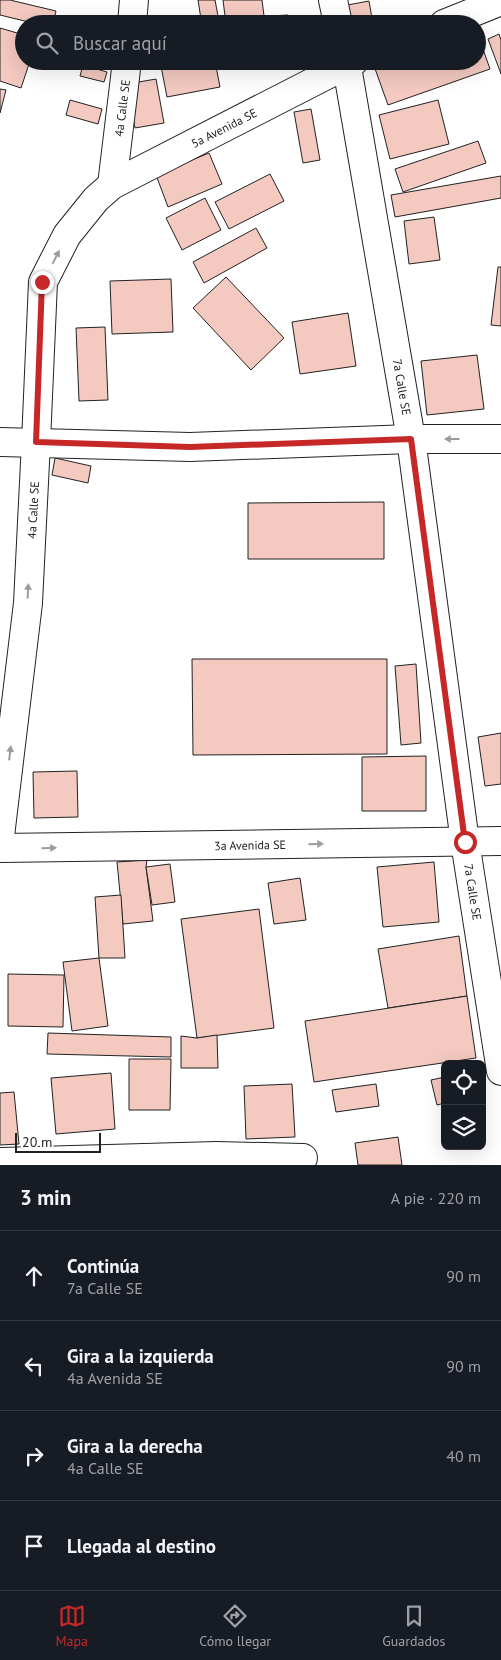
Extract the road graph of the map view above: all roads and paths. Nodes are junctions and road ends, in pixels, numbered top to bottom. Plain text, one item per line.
1 (134, 0) edge
2 (333, 0) edge
3 (501, 1) edge
4 (133, 15) edge
5 (336, 15) edge
6 (466, 15) edge
7 (125, 70) edge
8 (334, 70) edge
9 (350, 70) edge
10 (104, 192) junction
11 (411, 439) junction
12 (501, 440) edge
13 (0, 442) edge
14 (36, 442) junction
15 (0, 836) edge
16 (501, 841) edge
17 (465, 842) junction
18 (0, 848) edge
19 (501, 1071) edge
20 (303, 1158) dead end
21 (0, 1162) edge

1 - 4 street
2 - 5 street
3 - 6 street
7 - 10 street, 4a Calle SE
8 - 10 street, 5a Avenida SE
9 - 11 street, 7a Calle SE
14 -> 10 street, 4a Calle SE
12 -> 11 street
11 - 14 street
11 - 17 street, 7a Calle SE
13 - 14 street
15 -> 14 street, 4a Calle SE
16 - 17 street, 3a Avenida SE
18 -> 17 street, 3a Avenida SE
17 - 19 street, 7a Calle SE
20 - 21 street

